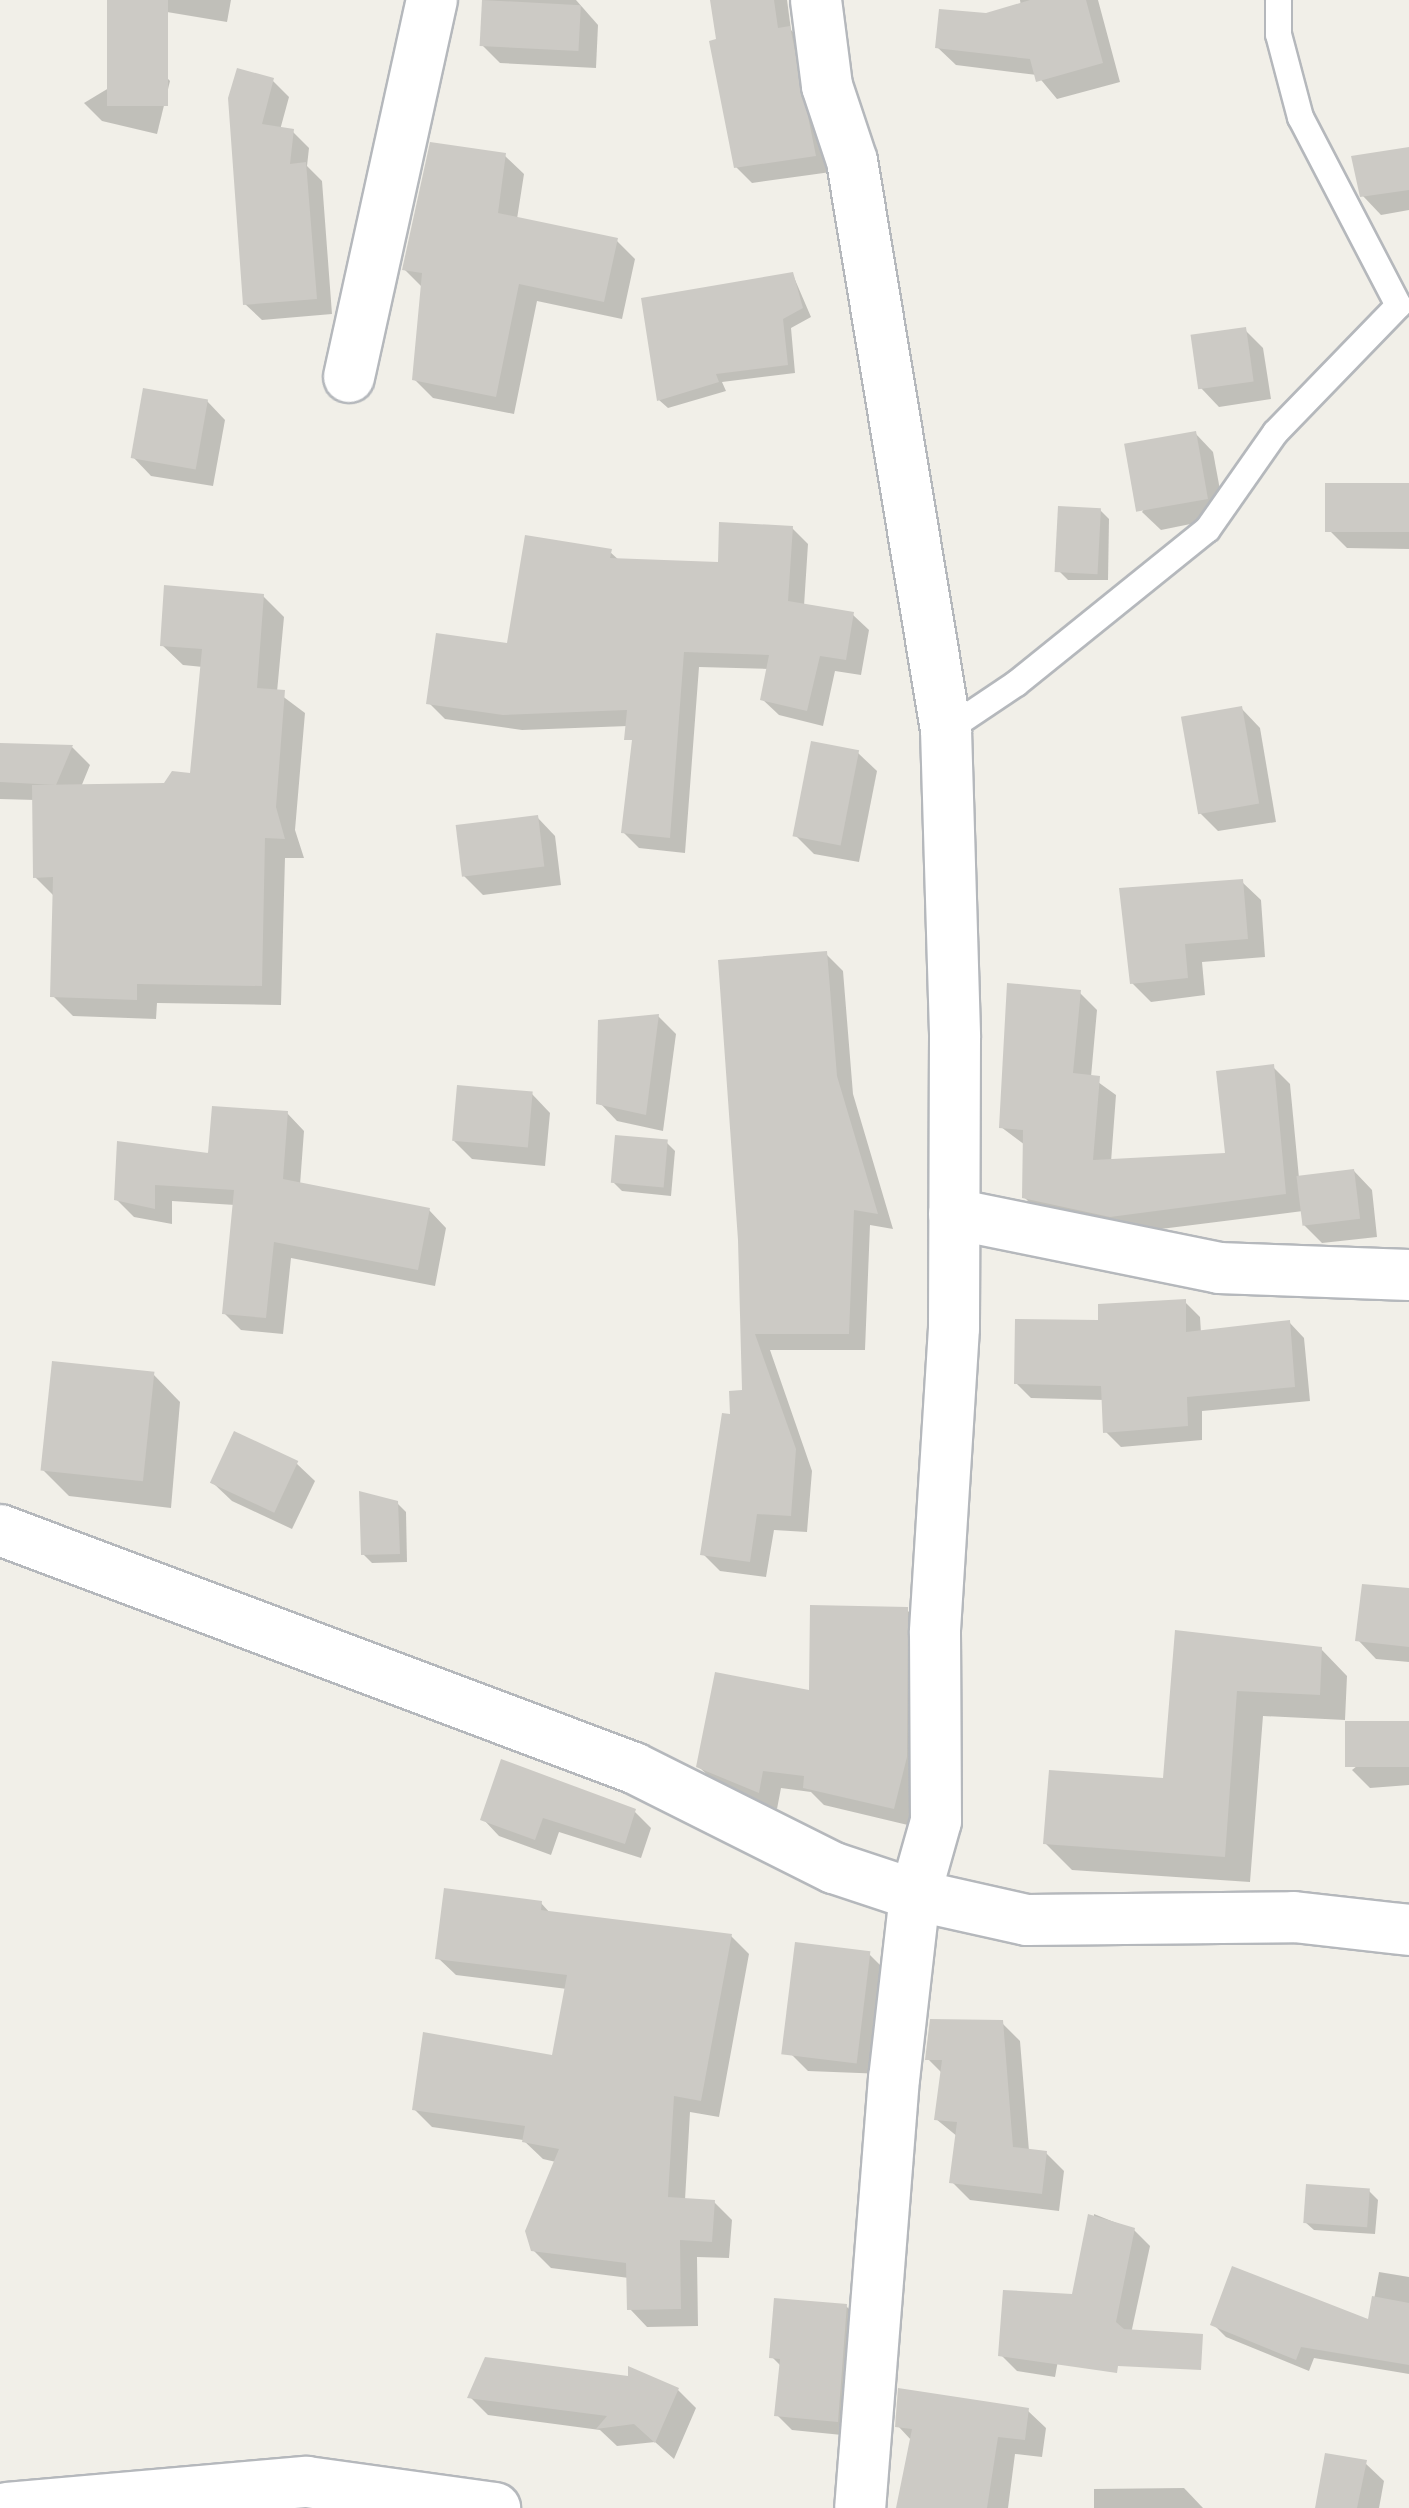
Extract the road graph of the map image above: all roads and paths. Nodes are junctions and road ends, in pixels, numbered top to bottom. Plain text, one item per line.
1 (432, 0) edge
2 (816, 0) edge
3 (1278, 0) edge
4 (1404, 301) edge
5 (349, 377) dead end
6 (946, 730) junction
7 (954, 1214) junction
8 (1409, 1275) edge
9 (0, 1530) edge
10 (915, 1895) junction
11 (1409, 1930) edge
12 (7, 2508) edge
13 (495, 2508) edge
14 (860, 2508) edge

1 - 5 street
2 - 6 street
3 - 4 lane
4 - 6 lane
6 - 7 street
7 - 8 street
7 - 10 street
9 - 10 street
10 - 11 street
10 - 14 street
12 - 13 street

